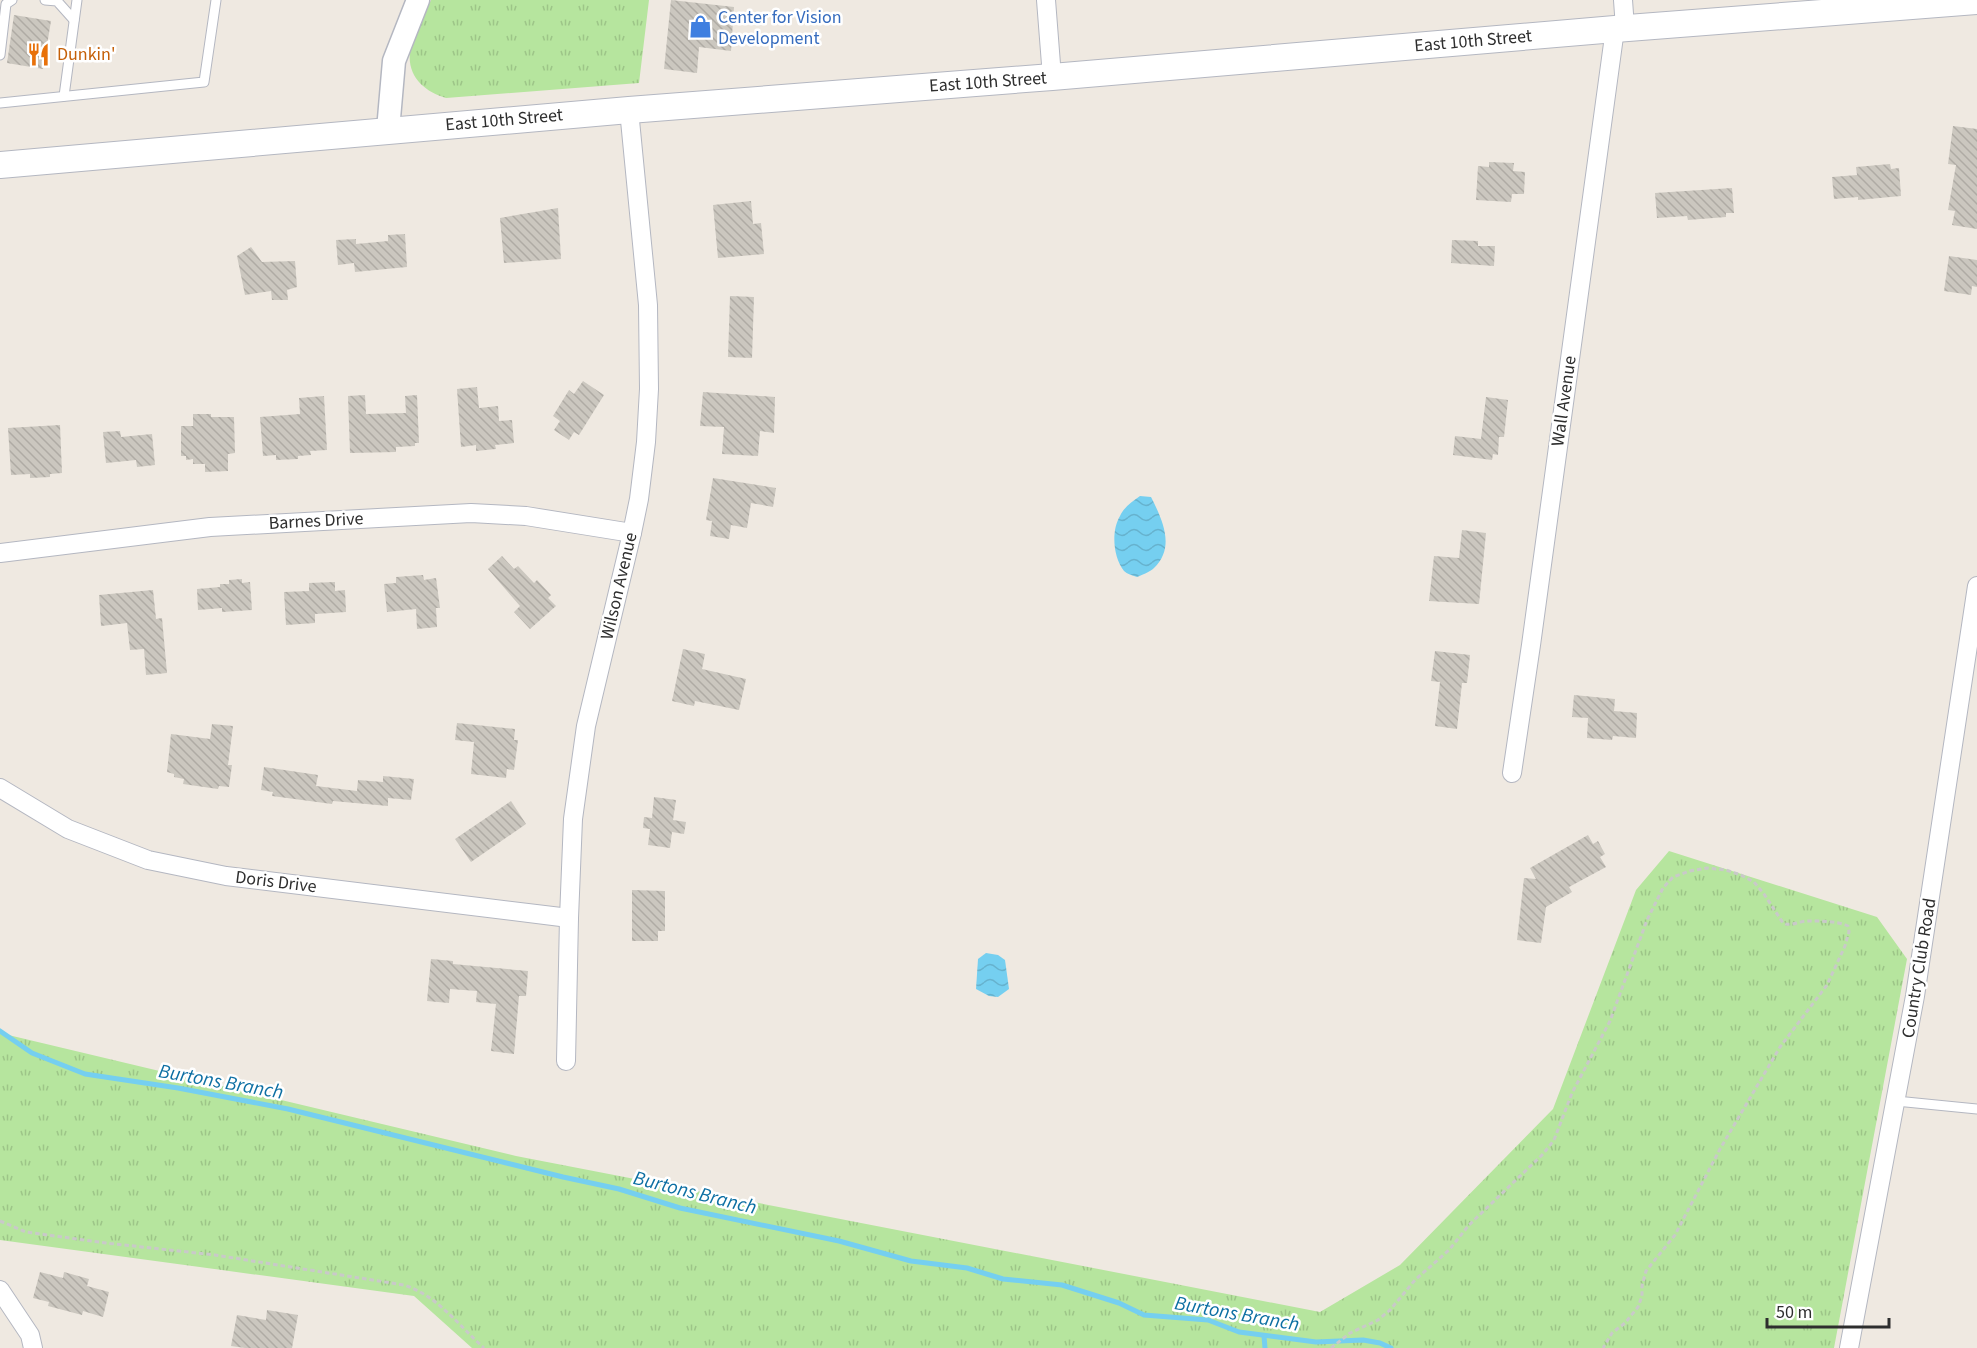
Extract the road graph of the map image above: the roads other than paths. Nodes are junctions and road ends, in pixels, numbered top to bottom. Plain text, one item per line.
1 (12, 0) edge
2 (45, 0) edge
3 (76, 0) edge
4 (216, 0) edge
5 (418, 0) edge
6 (1046, 0) edge
7 (1623, 0) edge
8 (1977, 1) edge
9 (74, 20) junction
10 (1620, 29) junction
11 (0, 55) edge
12 (1052, 77) junction
13 (64, 96) junction
14 (0, 103) edge
15 (629, 110) junction
16 (388, 130) junction
17 (0, 165) edge
18 (632, 533) junction
19 (0, 553) edge
20 (1977, 586) edge
21 (1512, 773) dead end
22 (0, 788) edge
23 (569, 918) junction
24 (566, 1061) dead end
25 (1896, 1101) junction
26 (1977, 1108) edge
27 (0, 1290) edge
28 (31, 1341) edge
29 (50, 1348) edge
30 (1849, 1348) edge

1 - 11 lane
2 - 9 lane
3 - 9 lane
4 - 13 lane
5 - 16 street
6 - 12 street
7 - 10 street, Wall Avenue
8 - 10 main road, East 10th Street
9 - 13 lane
10 - 12 main road, East 10th Street
10 - 21 street, Wall Avenue
12 - 15 main road, East 10th Street
13 - 14 lane
15 - 16 main road, East 10th Street
15 - 18 street, Wilson Avenue
16 - 17 main road, East 10th Street
18 - 19 street, Barnes Drive
18 - 23 street, Wilson Avenue
20 - 25 street, Country Club Road
22 - 23 street, Doris Drive
23 - 24 street, Wilson Avenue
25 - 26 lane
25 - 30 street, Country Club Road
27 - 28 street
28 - 29 street

